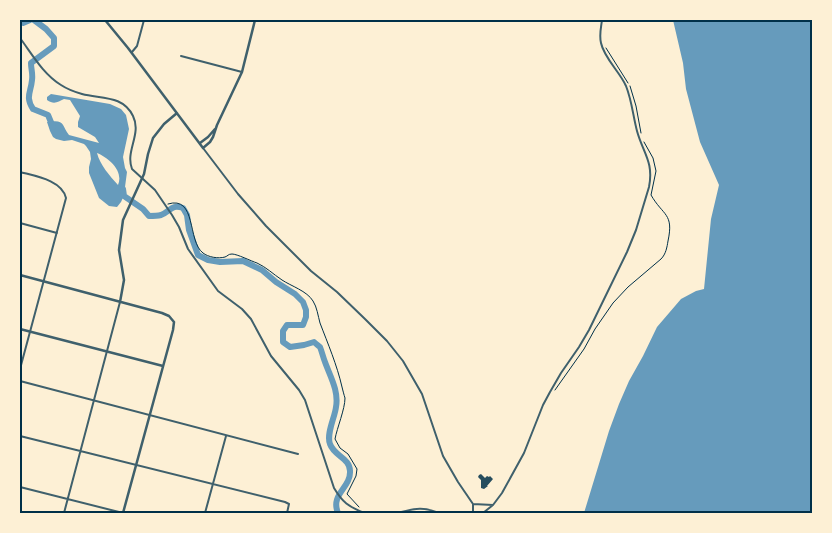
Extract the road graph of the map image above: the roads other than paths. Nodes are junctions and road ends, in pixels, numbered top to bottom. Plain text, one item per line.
1 (105, 20) edge
2 (144, 20) edge
3 (256, 20) edge
4 (602, 20) edge
5 (20, 38) edge
6 (132, 53) junction
7 (181, 56) dead end
8 (242, 72) junction
9 (177, 113) junction
10 (217, 125) junction
11 (200, 143) junction
12 (203, 148) junction
13 (20, 172) edge
14 (142, 178) junction
15 (20, 224) edge
16 (57, 233) junction
17 (20, 276) edge
18 (44, 282) junction
19 (120, 302) junction
20 (20, 329) edge
21 (30, 332) junction
22 (107, 352) junction
23 (163, 366) junction
24 (20, 369) edge
25 (20, 381) edge
26 (94, 400) junction
27 (150, 415) junction
28 (20, 436) edge
29 (226, 436) junction
30 (80, 451) junction
31 (298, 454) dead end
32 (136, 465) junction
33 (213, 484) junction
34 (20, 487) edge
35 (67, 499) junction
36 (473, 504) junction
37 (493, 505) junction
38 (64, 513) edge
39 (123, 513) edge
40 (206, 513) edge
41 (287, 513) edge
42 (364, 513) edge
43 (397, 513) edge
44 (439, 513) edge
45 (472, 513) edge
46 (483, 513) edge

1 - 6 street
2 - 6 street
3 - 8 street
4 - 37 street
5 - 14 street
6 - 9 street
7 - 8 street
8 - 10 street
9 - 11 street
9 - 14 street
10 - 11 street
10 - 12 street
11 - 12 street
12 - 36 street
13 - 16 street
14 - 19 street
14 - 42 street
15 - 16 street
16 - 18 street
17 - 18 street
18 - 19 street
18 - 21 street
19 - 22 street
19 - 23 street
20 - 21 street
21 - 22 street
21 - 24 street
22 - 23 street
22 - 26 street
23 - 27 street
25 - 26 street
26 - 27 street
26 - 30 street
27 - 29 street
27 - 32 street
28 - 30 street
29 - 31 street
29 - 33 street
30 - 32 street
30 - 35 street
32 - 33 street
32 - 39 street
33 - 40 street
33 - 41 street
34 - 35 street
35 - 38 street
35 - 39 street
36 - 37 street
36 - 45 street
37 - 46 street
43 - 44 street

